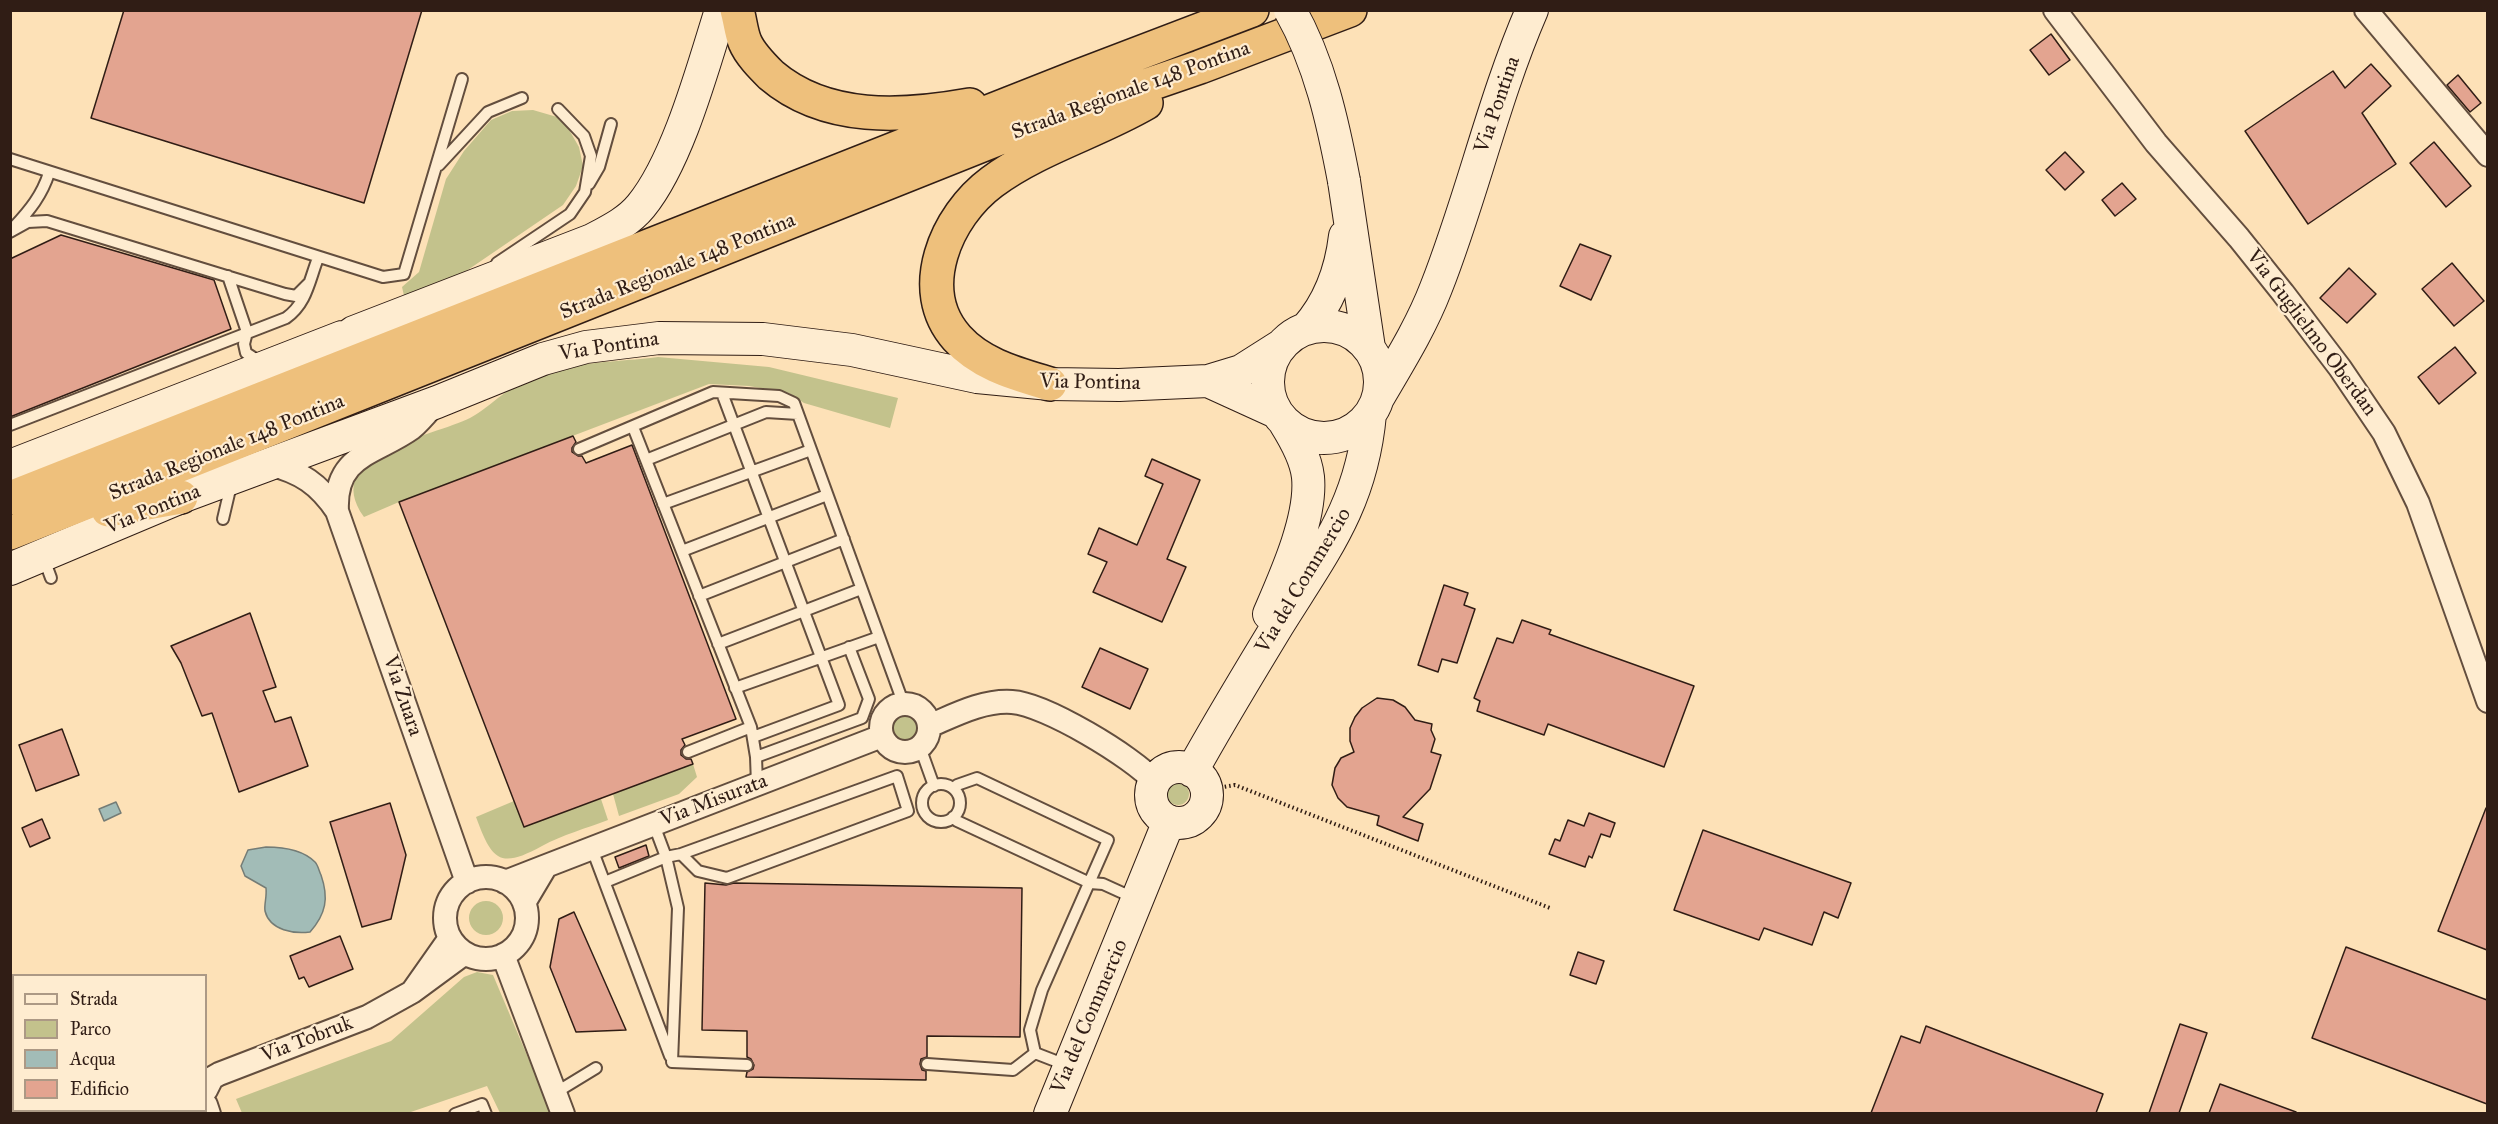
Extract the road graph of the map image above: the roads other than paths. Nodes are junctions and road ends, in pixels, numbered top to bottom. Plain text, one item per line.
1 (721, 10) edge
2 (737, 10) edge
3 (1252, 10) edge
4 (1290, 10) edge
5 (1350, 10) edge
6 (1532, 10) edge
7 (2055, 10) edge
8 (2366, 10) edge
9 (1200, 67) junction
10 (1079, 76) junction
11 (462, 80) dead end
12 (522, 98) dead end
13 (558, 109) dead end
14 (611, 124) dead end
15 (2487, 155) edge
16 (10, 159) edge
17 (437, 167) junction
18 (49, 173) junction
19 (1344, 181) junction
20 (585, 192) junction
21 (10, 231) edge
22 (318, 258) junction
23 (228, 276) junction
24 (309, 284) junction
25 (459, 291) junction
26 (247, 332) junction
27 (354, 332) junction
28 (1294, 337) junction
29 (1369, 348) junction
30 (324, 353) joint
31 (269, 366) junction
32 (1208, 381) junction
33 (1050, 384) junction
34 (722, 393) junction
35 (436, 402) junction
36 (253, 403) junction
37 (1374, 406) junction
38 (798, 414) junction
39 (1281, 417) junction
40 (10, 425) edge
41 (735, 425) junction
42 (633, 426) junction
43 (579, 449) dead end
44 (811, 450) junction
45 (646, 460) junction
46 (269, 464) junction
47 (10, 466) edge
48 (752, 471) junction
49 (233, 478) junction
50 (827, 495) junction
51 (181, 497) junction
52 (10, 498) edge
53 (663, 504) junction
54 (337, 511) junction
55 (769, 517) junction
56 (223, 519) dead end
57 (41, 522) junction
58 (10, 533) edge
59 (844, 539) junction
60 (681, 551) junction
61 (786, 562) junction
62 (10, 569) edge
63 (861, 589) junction
64 (699, 596) junction
65 (804, 611) junction
66 (879, 637) junction
67 (718, 644) junction
68 (849, 647) junction
69 (821, 657) junction
70 (735, 688) junction
71 (2487, 701) edge
72 (904, 705) junction
73 (1229, 706) junction
74 (752, 732) junction
75 (882, 736) junction
76 (924, 736) junction
77 (688, 752) dead end
78 (756, 756) junction
79 (1199, 780) junction
80 (1155, 782) junction
81 (757, 785) junction
82 (934, 786) junction
83 (954, 789) junction
84 (923, 804) junction
85 (908, 811) junction
86 (953, 817) junction
87 (1169, 821) junction
88 (654, 825) junction
89 (592, 849) junction
90 (681, 854) junction
91 (666, 857) junction
92 (546, 866) junction
93 (467, 882) junction
94 (504, 882) junction
95 (605, 882) junction
96 (1090, 883) junction
97 (1138, 900) junction
98 (524, 903) junction
99 (458, 946) junction
100 (503, 955) junction
101 (1035, 1053) junction
102 (672, 1062) junction
103 (927, 1064) dead end
104 (747, 1065) dead end
105 (1069, 1066) junction
106 (596, 1068) dead end
107 (207, 1088) edge
108 (559, 1103) edge
109 (455, 1113) edge
110 (486, 1113) edge
111 (1050, 1113) edge

1 - 25 street
2 - 10 highway
3 - 10 highway, Strada Regionale 148 Pontina
4 - 19 street, bridge
5 - 9 highway, Strada Regionale 148 Pontina
6 - 37 street, Via Pontina
7 - 71 street, Via Guglielmo Oberdan
8 - 15 street
9 - 33 highway
9 - 57 highway, Strada Regionale 148 Pontina
10 - 36 highway, Strada Regionale 148 Pontina
11 - 17 lane
12 - 17 lane
13 - 20 lane
14 - 20 lane
16 - 18 lane
17 - 22 lane
18 - 21 lane
18 - 22 lane
19 - 28 street
19 - 29 street
20 - 25 lane
21 - 23 lane
22 - 24 lane
23 - 24 lane
23 - 26 lane
24 - 26 lane
25 - 27 street
26 - 31 lane
26 - 40 lane
27 - 30 street
27 - 31 street
28 - 29 street
28 - 32 street, Via Pontina
28 - 39 street
29 - 37 street
30 - 36 highway
31 - 47 street
32 - 33 street, Via Pontina
32 - 39 street, Via Pontina
33 - 35 street, Via Pontina
34 - 38 lane
34 - 41 lane
34 - 42 lane
35 - 46 street, Via Pontina
35 - 54 street, Via Zuara
36 - 52 highway, Strada Regionale 148 Pontina
37 - 39 street
37 - 73 street, Via del Commercio
38 - 41 lane
38 - 44 lane
39 - 73 street, Via del Commercio
41 - 45 lane
41 - 48 lane
42 - 43 lane
42 - 45 lane
44 - 48 lane
44 - 50 lane
45 - 53 lane
46 - 49 street, Via Pontina
46 - 54 street, Via Zuara
48 - 53 lane
48 - 55 lane
49 - 51 street, Via Pontina
49 - 56 lane
50 - 55 lane
50 - 59 lane
51 - 57 highway
51 - 62 street, Via Pontina
53 - 60 lane
54 - 93 street, Via Zuara
55 - 60 lane
55 - 61 lane
57 - 58 highway, Strada Regionale 148 Pontina
59 - 61 lane
59 - 63 lane
60 - 64 lane
61 - 64 lane
61 - 65 lane
63 - 65 lane
63 - 66 lane
64 - 67 lane
65 - 67 lane
65 - 69 lane
66 - 68 lane
66 - 72 lane
67 - 70 lane
68 - 69 lane
68 - 78 lane
69 - 70 lane
69 - 74 lane
70 - 74 lane
72 - 75 street
72 - 76 street
73 - 79 street, Via del Commercio
74 - 77 lane
74 - 78 lane
75 - 76 street
75 - 81 street, Via Misurata
76 - 80 street
76 - 82 lane
78 - 81 lane
79 - 80 street
79 - 87 street
80 - 87 street
81 - 88 street, Via Misurata
82 - 83 lane
82 - 84 lane
83 - 86 lane
83 - 96 lane
84 - 85 lane
84 - 86 lane
85 - 90 lane
85 - 90 lane
86 - 96 lane
87 - 97 street, Via del Commercio
88 - 89 street, Via Misurata
88 - 91 lane
89 - 92 street, Via Misurata
89 - 95 lane
90 - 91 lane
91 - 95 lane
91 - 102 lane
92 - 94 street, Via Misurata
92 - 98 street
93 - 94 street
93 - 99 street
94 - 98 street
95 - 102 lane
96 - 97 lane
96 - 101 lane
97 - 105 street, Via del Commercio
98 - 100 street
99 - 100 street
99 - 107 street, Via Tobruk
100 - 108 street
101 - 103 lane
101 - 105 lane
102 - 104 lane
105 - 111 street, Via del Commercio
106 - 108 lane
109 - 110 lane

